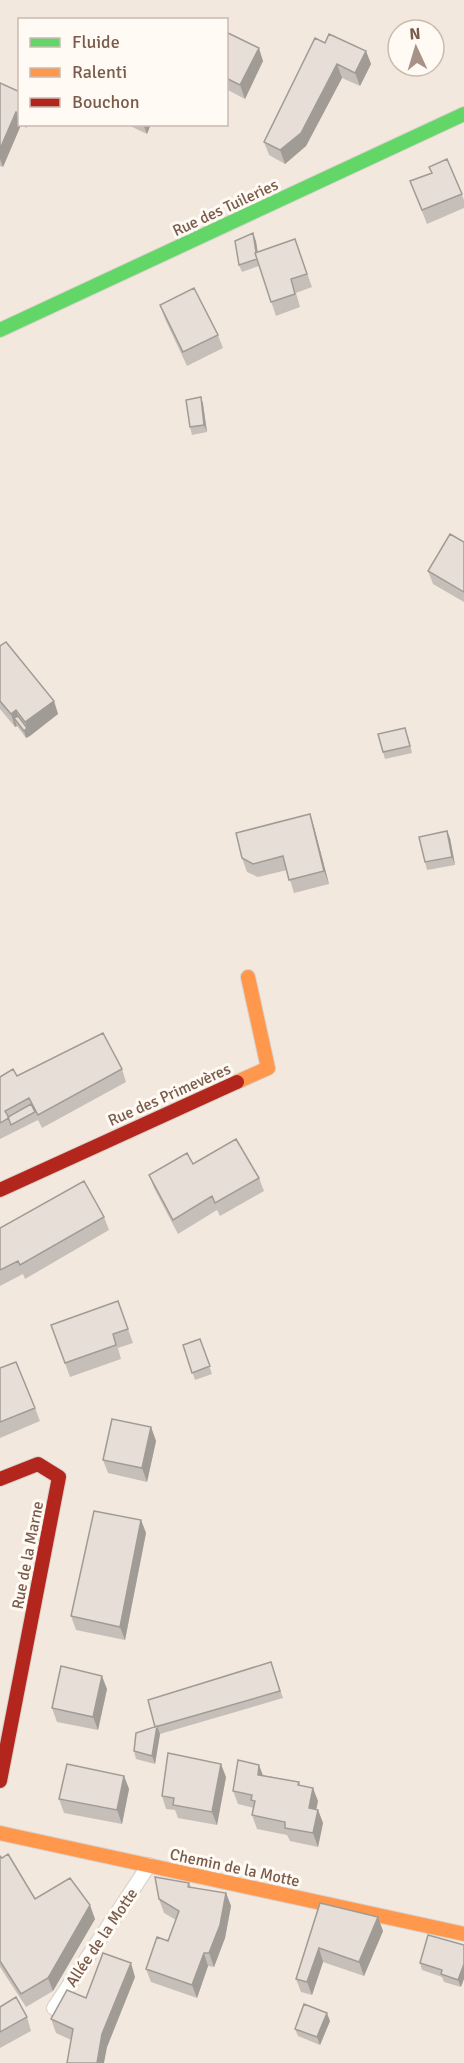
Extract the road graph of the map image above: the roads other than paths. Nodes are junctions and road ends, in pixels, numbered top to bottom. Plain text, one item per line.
1 (464, 114) edge
2 (0, 330) edge
3 (248, 977) dead end
4 (0, 1190) edge
5 (0, 1479) edge
6 (0, 1781) edge
7 (0, 1833) edge
8 (149, 1865) junction
9 (464, 1934) edge
10 (54, 2008) edge

1 - 2 street, Rue des Tuileries
3 - 4 street, Rue des Primevères
5 - 6 street, Rue de la Marne
7 - 8 street, Chemin de la Motte
8 - 9 street, Chemin de la Motte
8 - 10 lane, Allée de la Motte

